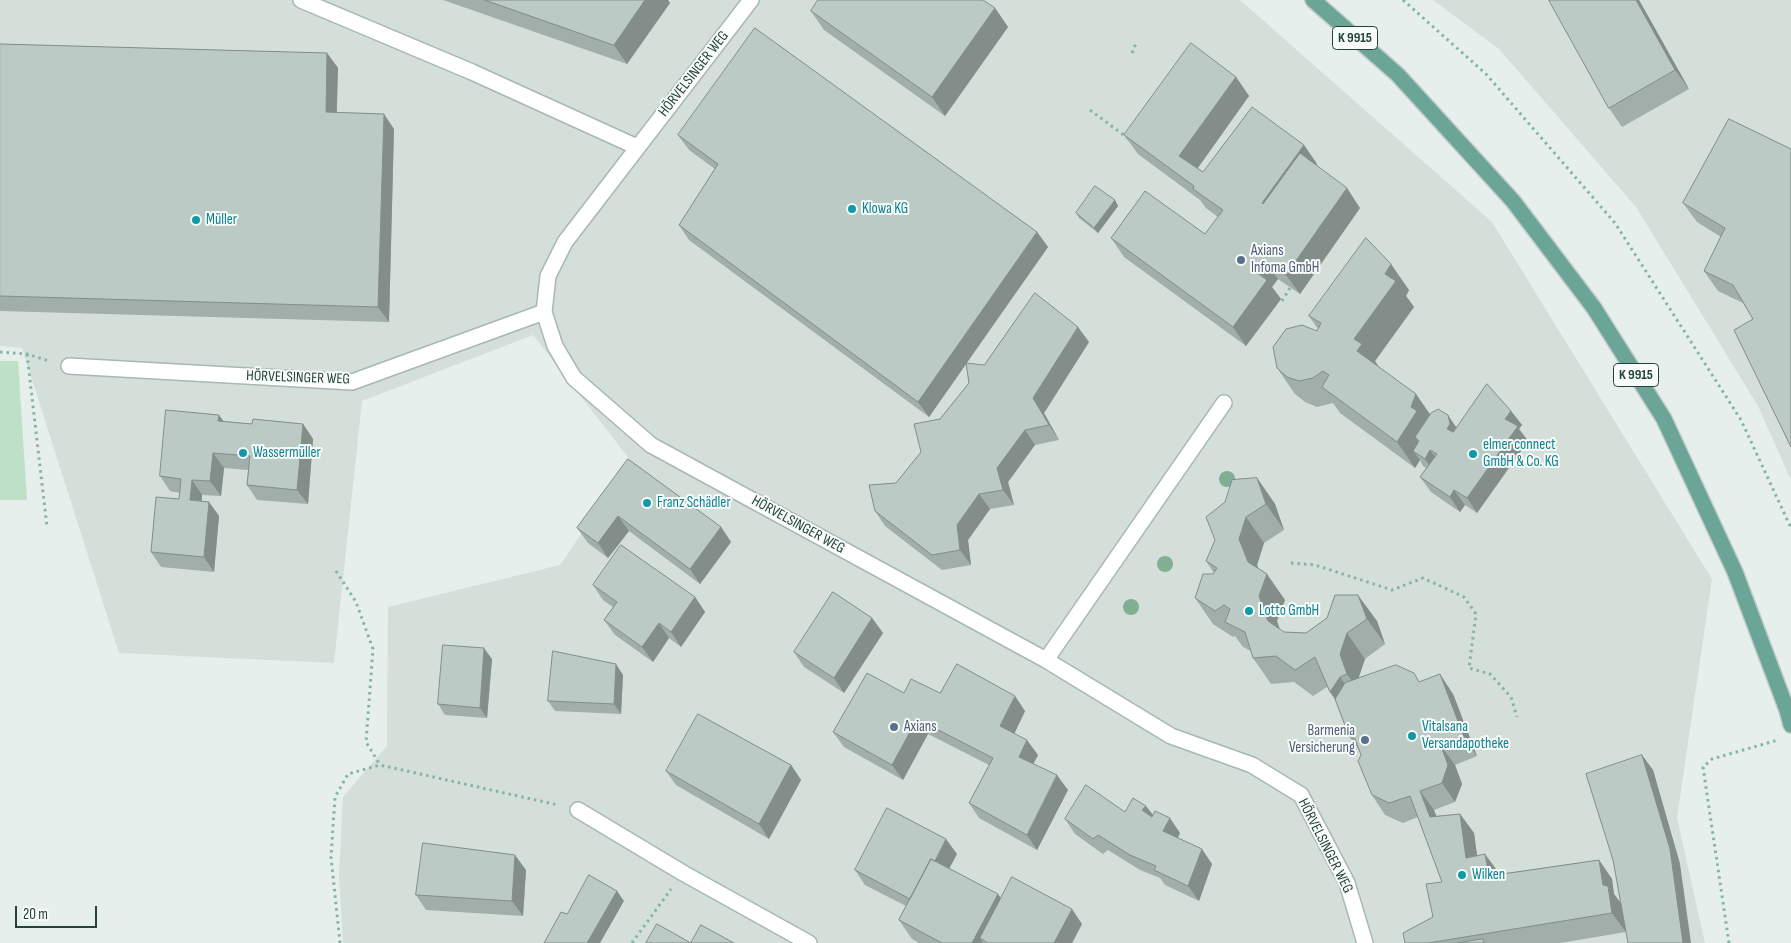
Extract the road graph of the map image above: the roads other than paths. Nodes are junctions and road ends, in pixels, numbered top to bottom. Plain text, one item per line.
1 (301, 0) edge
2 (751, 0) edge
3 (1313, 0) edge
4 (637, 147) junction
5 (544, 312) junction
6 (69, 366) road end
7 (1224, 403) dead end
8 (1046, 660) junction
9 (1791, 725) edge
10 (578, 810) road end
11 (809, 943) edge
12 (1366, 943) edge

1 - 4 street
2 - 4 street, HÖRVELSINGER WEG
3 - 9 main road, K 9915
4 - 5 street, HÖRVELSINGER WEG
5 - 6 street, HÖRVELSINGER WEG
5 - 8 street, HÖRVELSINGER WEG
7 - 8 street
8 - 12 street, HÖRVELSINGER WEG
10 - 11 street

